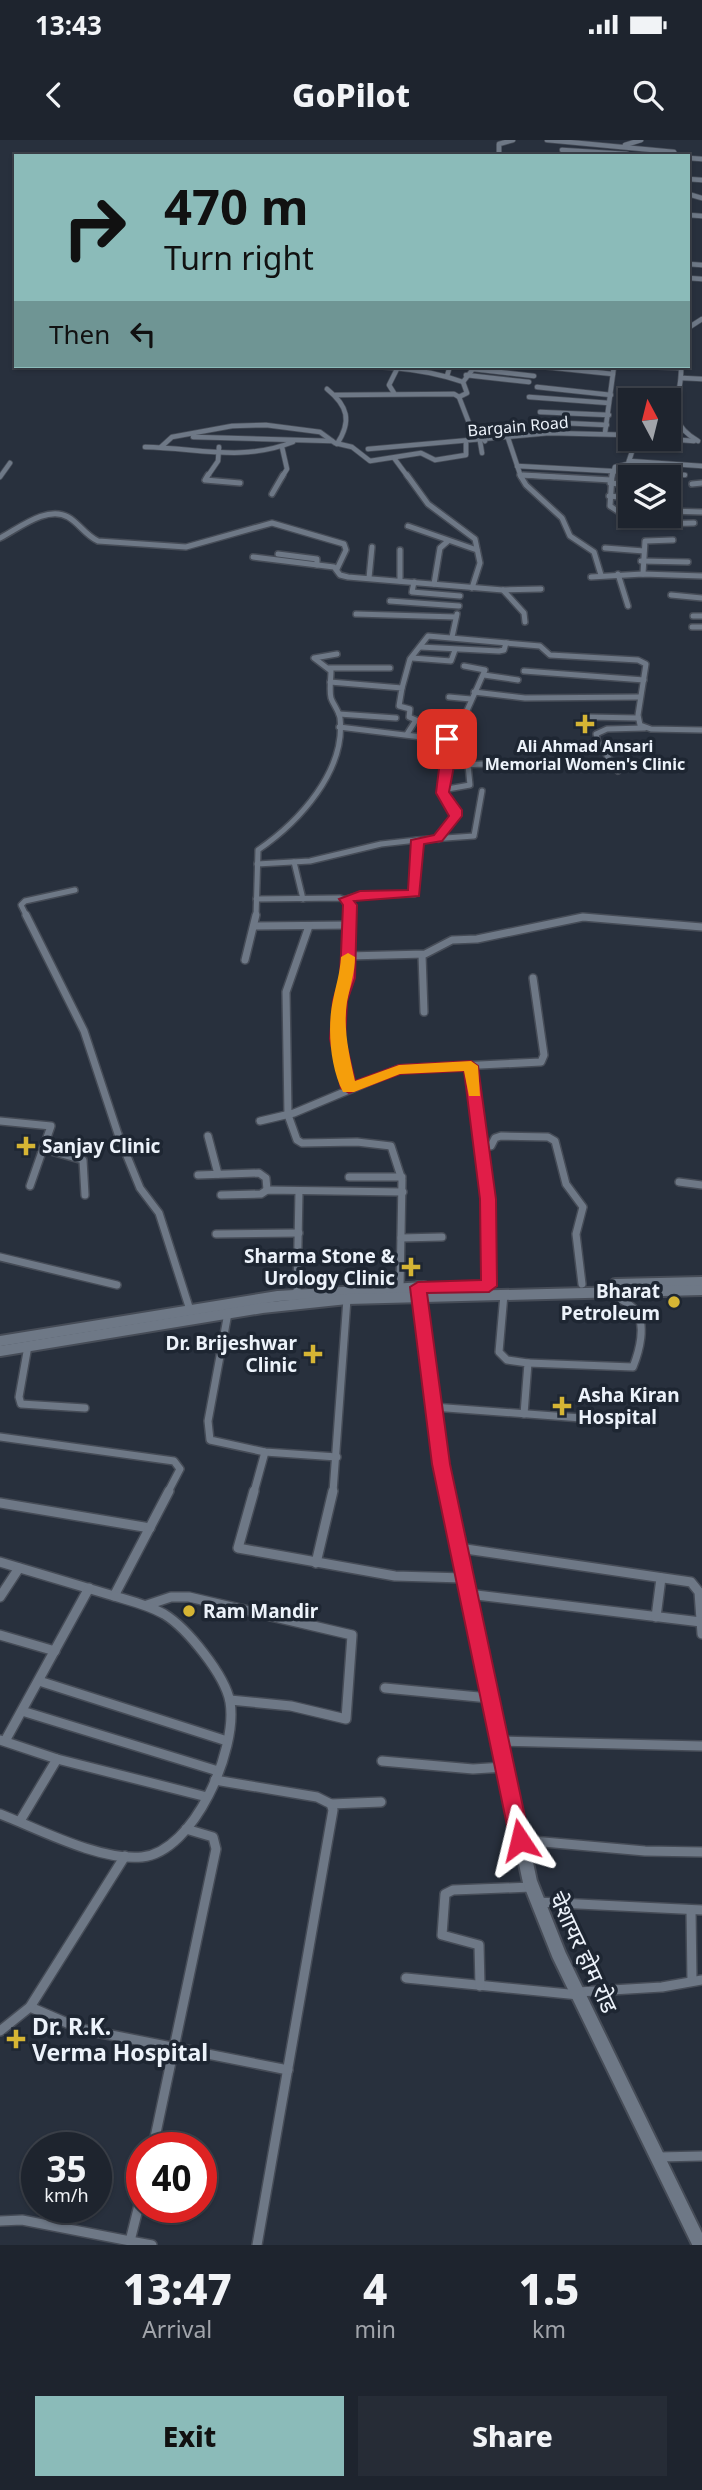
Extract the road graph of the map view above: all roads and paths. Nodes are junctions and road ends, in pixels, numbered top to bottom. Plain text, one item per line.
1 (513, 140) edge
2 (547, 140) edge
3 (641, 140) edge
4 (565, 142) junction
5 (620, 146) junction
6 (561, 153) edge
7 (606, 153) junction
8 (499, 154) edge
9 (595, 154) edge
10 (627, 154) edge
11 (676, 154) edge
12 (390, 368) edge
13 (449, 368) edge
14 (496, 368) edge
15 (555, 368) edge
16 (614, 368) edge
17 (681, 368) edge
18 (397, 369) junction
19 (494, 371) junction
20 (613, 374) junction
21 (466, 375) junction
22 (447, 376) junction
23 (534, 376) dead end
24 (682, 378) junction
25 (702, 379) edge
26 (463, 382) junction
27 (529, 382) dead end
28 (537, 387) dead end
29 (678, 388) edge
30 (327, 389) dead end
31 (547, 392) dead end
32 (394, 393) junction
33 (335, 395) junction
34 (459, 397) junction
35 (528, 397) dead end
36 (610, 399) junction
37 (540, 412) dead end
38 (609, 415) junction
39 (541, 422) dead end
40 (607, 425) junction
41 (681, 428) edge
42 (606, 433) junction
43 (618, 434) edge
44 (186, 435) junction
45 (508, 438) junction
46 (219, 439) junction
47 (681, 440) edge
48 (483, 441) junction
49 (700, 441) edge
50 (293, 442) junction
51 (335, 442) junction
52 (466, 443) junction
53 (145, 447) dead end
54 (161, 447) junction
55 (282, 447) junction
56 (368, 449) dead end
57 (220, 451) junction
58 (632, 452) edge
59 (482, 453) dead end
60 (394, 458) junction
61 (629, 461) junction
62 (10, 463) dead end
63 (517, 466) junction
64 (702, 467) edge
65 (613, 471) junction
66 (520, 475) junction
67 (685, 475) dead end
68 (0, 477) edge
69 (610, 482) junction
70 (240, 483) dead end
71 (618, 483) edge
72 (702, 483) edge
73 (692, 484) dead end
74 (272, 494) dead end
75 (608, 496) junction
76 (618, 497) edge
77 (618, 511) edge
78 (681, 512) edge
79 (702, 512) edge
80 (681, 522) edge
81 (694, 523) dead end
82 (408, 526) dead end
83 (0, 538) edge
84 (673, 540) dead end
85 (448, 541) junction
86 (372, 547) dead end
87 (605, 548) dead end
88 (400, 550) dead end
89 (477, 551) junction
90 (644, 551) junction
91 (278, 554) dead end
92 (253, 557) dead end
93 (641, 561) junction
94 (688, 562) dead end
95 (317, 565) junction
96 (337, 569) junction
97 (618, 574) junction
98 (643, 574) junction
99 (601, 575) junction
100 (702, 576) edge
101 (591, 577) dead end
102 (369, 578) junction
103 (400, 581) junction
104 (414, 582) junction
105 (435, 584) junction
106 (462, 587) junction
107 (472, 588) junction
108 (541, 589) dead end
109 (503, 590) junction
110 (671, 595) dead end
111 (460, 596) junction
112 (702, 598) edge
113 (390, 601) dead end
114 (458, 606) junction
115 (628, 606) dead end
116 (356, 614) dead end
117 (693, 616) dead end
118 (702, 616) edge
119 (456, 617) junction
120 (525, 622) dead end
121 (692, 627) dead end
122 (702, 627) edge
123 (452, 637) junction
124 (506, 643) junction
125 (420, 647) junction
126 (455, 649) junction
127 (337, 654) dead end
128 (412, 658) junction
129 (464, 666) dead end
130 (363, 667) junction
131 (329, 668) junction
132 (390, 668) dead end
133 (524, 671) dead end
134 (484, 675) junction
135 (518, 680) dead end
136 (644, 680) junction
137 (330, 682) junction
138 (364, 684) junction
139 (402, 688) junction
140 (472, 695) junction
141 (449, 697) dead end
142 (639, 697) junction
143 (340, 714) junction
144 (587, 717) dead end
145 (396, 718) dead end
146 (638, 718) junction
147 (339, 727) junction
148 (645, 728) junction
149 (702, 730) edge
150 (407, 734) junction
151 (447, 739) junction
152 (468, 765) junction
153 (448, 766) junction
154 (507, 768) dead end
155 (618, 771) dead end
156 (442, 790) junction
157 (482, 791) dead end
158 (438, 839) junction
159 (417, 840) junction
160 (294, 862) junction
161 (257, 864) junction
162 (75, 890) dead end
163 (256, 899) junction
164 (303, 899) junction
165 (346, 899) junction
166 (350, 925) junction
167 (256, 926) junction
168 (309, 926) junction
169 (702, 927) edge
170 (422, 955) junction
171 (348, 956) junction
172 (244, 960) dead end
173 (533, 978) dead end
174 (424, 1012) dead end
175 (471, 1066) junction
176 (349, 1088) junction
177 (288, 1115) junction
178 (0, 1121) edge
179 (260, 1121) dead end
180 (208, 1136) dead end
181 (482, 1146) junction
182 (44, 1150) junction
183 (218, 1174) junction
184 (198, 1175) dead end
185 (349, 1177) dead end
186 (402, 1177) junction
187 (679, 1182) dead end
188 (702, 1185) edge
189 (30, 1186) dead end
190 (267, 1190) junction
191 (299, 1191) junction
192 (403, 1192) junction
193 (85, 1195) dead end
194 (221, 1195) dead end
195 (299, 1233) junction
196 (216, 1234) dead end
197 (442, 1237) dead end
198 (401, 1238) junction
199 (0, 1257) edge
200 (702, 1282) edge
201 (582, 1284) junction
202 (117, 1285) dead end
203 (489, 1286) junction
204 (400, 1288) junction
205 (702, 1290) edge
206 (419, 1291) junction
207 (612, 1291) junction
208 (504, 1293) junction
209 (297, 1294) junction
210 (347, 1299) junction
211 (190, 1310) junction
212 (228, 1313) junction
213 (0, 1341) edge
214 (28, 1346) junction
215 (0, 1351) edge
216 (528, 1363) junction
217 (432, 1407) junction
218 (85, 1408) dead end
219 (524, 1414) junction
220 (608, 1420) dead end
221 (0, 1437) edge
222 (265, 1452) junction
223 (337, 1457) junction
224 (0, 1503) edge
225 (150, 1528) junction
226 (458, 1548) junction
227 (0, 1562) edge
228 (316, 1563) junction
229 (19, 1568) junction
230 (464, 1578) junction
231 (661, 1578) junction
232 (89, 1588) junction
233 (467, 1594) junction
234 (114, 1596) junction
235 (0, 1597) edge
236 (147, 1605) junction
237 (656, 1617) junction
238 (701, 1622) edge
239 (0, 1634) edge
240 (702, 1634) edge
241 (55, 1651) junction
242 (39, 1681) junction
243 (385, 1688) dead end
244 (489, 1698) junction
245 (230, 1700) junction
246 (22, 1711) junction
247 (3, 1740) edge
248 (227, 1741) junction
249 (499, 1741) junction
250 (702, 1746) edge
251 (57, 1759) junction
252 (382, 1761) dead end
253 (505, 1767) junction
254 (216, 1776) junction
255 (206, 1797) junction
256 (381, 1802) dead end
257 (331, 1804) junction
258 (0, 1814) edge
259 (20, 1821) junction
260 (186, 1829) junction
261 (520, 1840) junction
262 (702, 1852) edge
263 (125, 1856) junction
264 (531, 1887) junction
265 (536, 1902) junction
266 (696, 1910) edge
267 (406, 1978) dead end
268 (697, 1980) edge
269 (480, 1986) junction
270 (578, 1993) junction
271 (30, 2007) junction
272 (0, 2031) edge
273 (174, 2049) junction
274 (288, 2070) junction
275 (156, 2132) edge
276 (702, 2156) edge
277 (659, 2157) junction
278 (0, 2221) edge
279 (134, 2223) edge
280 (130, 2241) junction
281 (152, 2245) edge
282 (257, 2245) edge
283 (700, 2245) edge

1 - 8 street
2 - 4 street
3 - 5 street
4 - 5 street
4 - 6 street
5 - 7 street
5 - 11 street
6 - 7 street
7 - 9 street
7 - 10 street
12 - 18 street
13 - 22 street
14 - 19 street
15 - 20 street
16 - 20 street
17 - 24 street
18 - 22 street
18 - 32 street
19 - 21 street
19 - 23 street
20 - 36 street
21 - 26 street
21 - 27 street
22 - 26 street
24 - 25 street
24 - 29 street
26 - 34 street
28 - 36 street
30 - 33 street
31 - 36 street
32 - 33 street
32 - 34 street
33 - 51 street
34 - 48 street
35 - 36 street
36 - 38 street
37 - 38 street
38 - 40 street
39 - 40 street
40 - 42 street
41 - 49 street
42 - 43 street, Bargain Road
42 - 45 street, Bargain Road
44 - 46 street
44 - 51 street
44 - 54 street
45 - 48 street, Bargain Road
45 - 63 street
46 - 50 street
46 - 57 street
47 - 49 street
48 - 52 street, Bargain Road
48 - 59 street
50 - 51 street
50 - 55 street
51 - 60 street
52 - 56 street, Bargain Road
52 - 60 street
53 - 54 street
54 - 57 street
55 - 57 street
55 - 74 street
57 - 70 street
58 - 61 street
60 - 89 street
61 - 64 street
61 - 65 street
62 - 68 street
63 - 65 street
63 - 66 street
65 - 67 street
65 - 69 street
66 - 69 street
66 - 99 street
69 - 71 street
69 - 75 street
72 - 73 street
75 - 76 street
75 - 77 street
78 - 79 street
80 - 81 street
82 - 85 street
83 - 96 street
84 - 90 street
85 - 89 street
85 - 105 street
86 - 102 street
87 - 90 street
88 - 103 street
89 - 107 street
90 - 93 street
91 - 95 street
92 - 95 street
93 - 94 street
93 - 98 street
95 - 96 street
96 - 102 street
97 - 98 street
97 - 99 street
97 - 115 street
98 - 100 street
99 - 101 street
102 - 103 street
103 - 104 street
104 - 105 street
104 - 111 street
105 - 106 street
106 - 107 street
106 - 111 street
107 - 109 street
108 - 109 street
109 - 120 street
110 - 112 street
111 - 114 street
113 - 114 street
114 - 119 street
116 - 119 street
117 - 118 street
119 - 123 street
121 - 122 street
123 - 124 street
123 - 125 street
124 - 126 street
124 - 136 street
125 - 126 street
125 - 128 street
126 - 128 street
127 - 131 street
128 - 139 street
129 - 134 street
130 - 131 street
130 - 132 street
130 - 138 street
131 - 137 street
133 - 136 street
134 - 135 street
134 - 140 street
136 - 142 street
137 - 138 street
137 - 143 street
138 - 139 street
139 - 150 street
140 - 141 street
140 - 142 street
140 - 151 street
142 - 146 street
143 - 145 street
143 - 147 street
144 - 146 street
146 - 148 street
147 - 150 street
147 - 161 street
148 - 149 street
148 - 155 street
150 - 151 street
151 - 153 street
152 - 153 street
152 - 154 street
152 - 156 street
153 - 156 street
156 - 158 street
157 - 158 street
158 - 159 street
159 - 160 street
159 - 165 street
160 - 161 street
160 - 164 street
161 - 163 street
162 - 211 street
163 - 164 street
163 - 167 street
164 - 165 street
165 - 166 street
166 - 168 street
166 - 171 street
167 - 168 street
167 - 172 street
168 - 177 street
169 - 170 street
170 - 171 street
170 - 174 street
171 - 176 street
173 - 175 street
175 - 176 street
175 - 181 street
176 - 177 street
177 - 179 street
177 - 186 street
178 - 182 street
180 - 183 street
181 - 201 street
181 - 203 street
182 - 189 street
182 - 193 street
183 - 184 street
183 - 190 street
185 - 186 street
186 - 192 street
187 - 188 street
190 - 191 street
190 - 194 street
191 - 192 street
191 - 195 street
192 - 198 street
195 - 196 street
195 - 209 street
197 - 198 street
198 - 204 street
199 - 202 street
200 - 201 main road
201 - 203 main road
203 - 206 main road
204 - 206 main road
204 - 209 main road
205 - 207 main road
206 - 208 main road
206 - 210 main road
206 - 217 main road, चेशायर होम रोड
207 - 208 main road
207 - 216 street
208 - 216 street
209 - 211 main road
210 - 212 main road
210 - 223 street
211 - 213 main road
212 - 214 main road
212 - 222 street
214 - 215 main road
214 - 218 street
216 - 219 street
217 - 219 street
217 - 226 main road, चेशायर होम रोड
219 - 220 street
221 - 225 street
222 - 223 street
222 - 228 street
223 - 228 street
224 - 225 street
225 - 234 street
226 - 230 main road, चेशायर होम रोड
226 - 231 street
227 - 229 street
228 - 230 street
229 - 232 street
229 - 235 street
230 - 233 main road, चेशायर होम रोड
231 - 237 street
231 - 238 street
232 - 234 street
232 - 241 street
233 - 237 street
233 - 244 main road, चेशायर होम रोड
234 - 236 street
236 - 245 street
236 - 245 street
237 - 238 street
238 - 240 street
239 - 241 street
241 - 242 street
242 - 246 street
242 - 248 street
243 - 244 street
244 - 249 main road, चेशायर होम रोड
245 - 248 street
246 - 247 street
246 - 254 street
247 - 251 street
248 - 254 street
249 - 250 street
249 - 253 main road, चेशायर होम रोड
251 - 255 street
251 - 259 street
252 - 253 street
253 - 261 main road, चेशायर होम रोड
254 - 255 street
254 - 257 street
255 - 260 street
256 - 257 street
257 - 274 street
258 - 259 street
259 - 263 street
260 - 263 street
260 - 273 street
261 - 262 street
261 - 264 main road, चेशायर होम रोड
263 - 271 street
264 - 265 main road, चेशायर होम रोड
264 - 269 street
265 - 266 street
265 - 270 main road, चेशायर होम रोड
266 - 268 street
267 - 269 street
268 - 270 street
269 - 270 street
270 - 277 main road, चेशायर होम रोड
271 - 272 street
271 - 273 street
273 - 274 street
273 - 275 street
274 - 282 street
276 - 277 street
277 - 283 main road, चेशायर होम रोड
278 - 280 street
279 - 280 street
280 - 281 street

